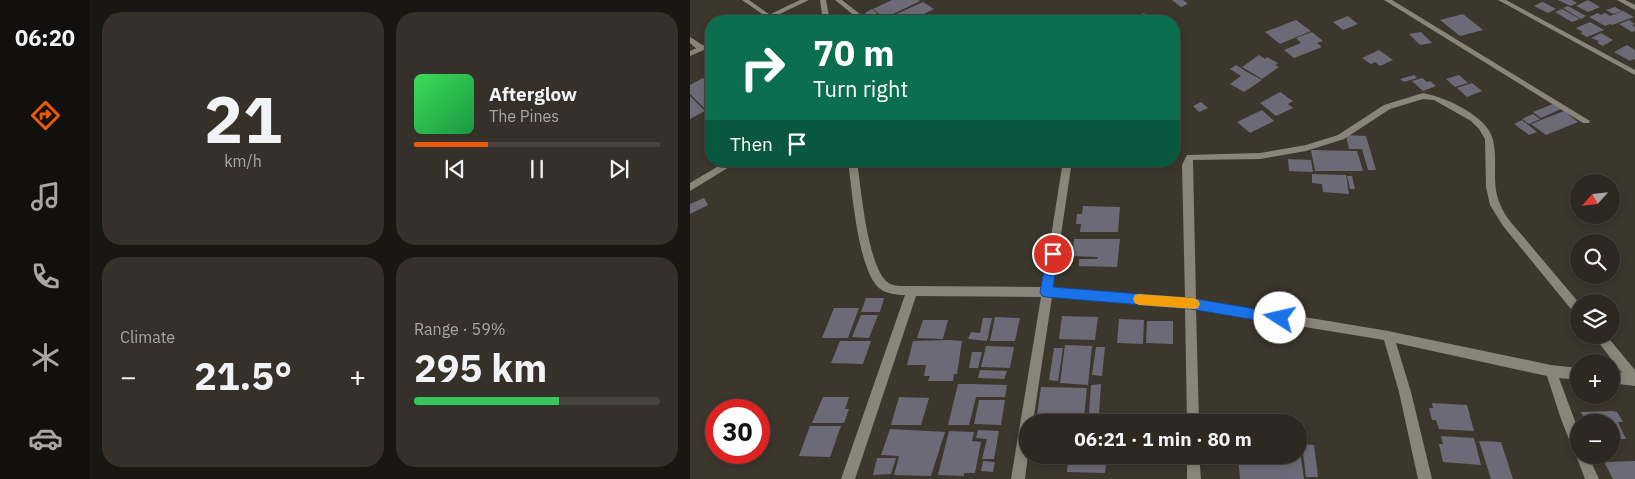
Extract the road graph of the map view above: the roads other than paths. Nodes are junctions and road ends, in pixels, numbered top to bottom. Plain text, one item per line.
1 (745, 0) edge
2 (806, 0) edge
3 (823, 0) edge
4 (838, 0) edge
5 (1387, 0) edge
6 (1501, 0) edge
7 (1620, 0) edge
8 (1635, 8) edge
9 (767, 15) edge
10 (774, 15) edge
11 (826, 15) edge
12 (857, 15) edge
13 (690, 39) edge
14 (705, 46) edge
15 (701, 48) junction
16 (690, 54) edge
17 (1635, 74) edge
18 (1586, 121) dead end
19 (725, 167) edge
20 (853, 167) edge
21 (1067, 167) edge
22 (690, 187) edge
23 (912, 291) junction
24 (1046, 292) junction
25 (1570, 300) edge
26 (1190, 303) junction
27 (1388, 336) junction
28 (1606, 344) edge
29 (1551, 371) junction
30 (1570, 373) edge
31 (1620, 378) edge
32 (1635, 379) edge
33 (1193, 414) edge
34 (1570, 426) edge
35 (1193, 464) edge
36 (1586, 464) edge
37 (848, 479) edge
38 (1018, 479) edge
39 (1194, 479) edge
40 (1425, 479) edge
41 (1592, 479) edge

1 - 9 lane
2 - 10 street
3 - 11 street
4 - 12 street
5 - 18 street
6 - 17 street
7 - 8 street
13 - 15 street
14 - 15 street
15 - 16 street
19 - 22 street
20 - 23 street
21 - 24 street
23 - 24 street
23 - 37 street
24 - 26 street
24 - 38 street
25 - 26 street
26 - 27 street
26 - 33 street
27 - 29 street
27 - 40 street
28 - 32 street
29 - 30 street
29 - 34 street
31 - 32 street
35 - 39 street
36 - 41 street

